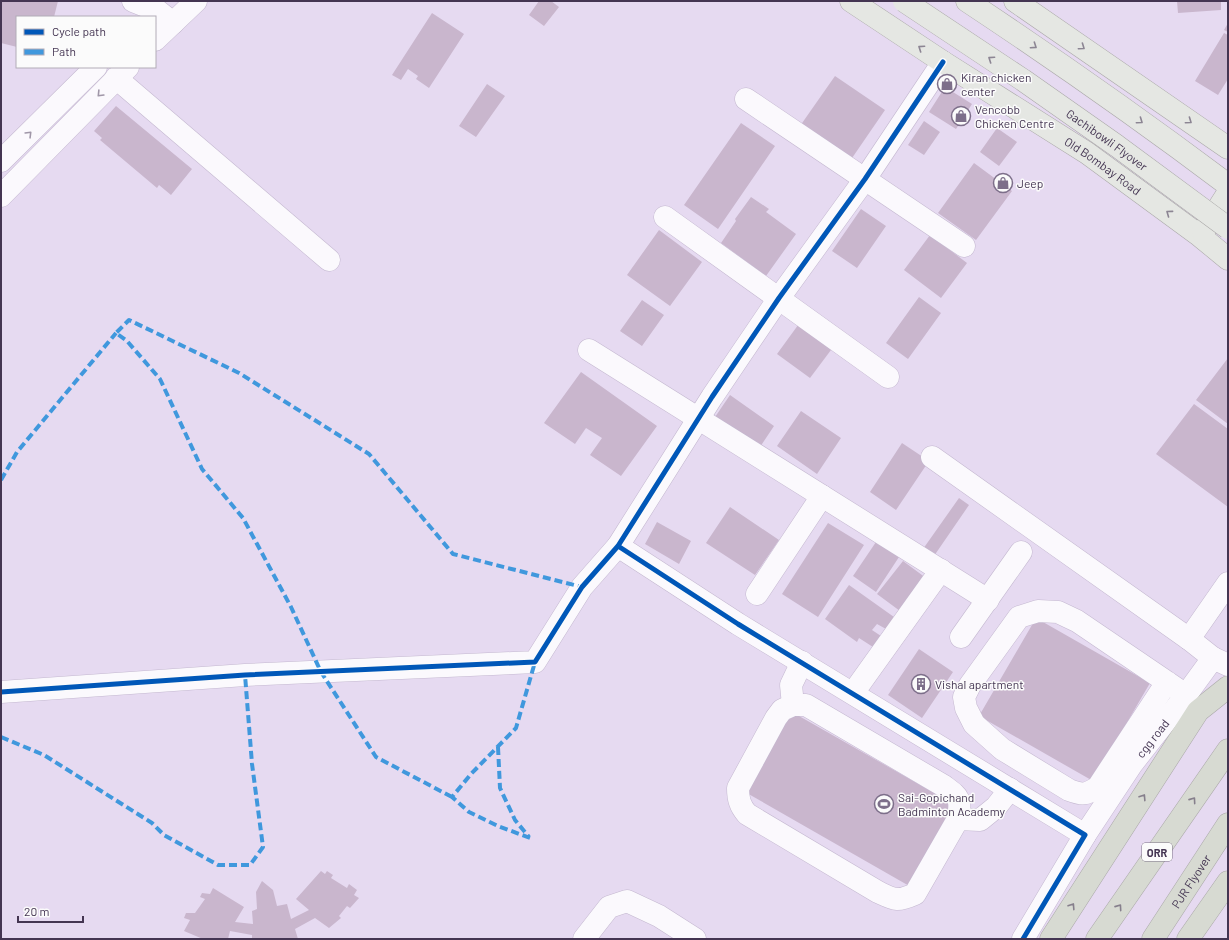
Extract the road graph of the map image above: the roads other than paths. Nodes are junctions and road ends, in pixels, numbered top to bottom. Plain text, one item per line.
1 (133, 1) edge
2 (196, 1) edge
3 (851, 1) edge
4 (904, 1) edge
5 (967, 1) edge
6 (1015, 1) edge
7 (163, 13) edge
8 (156, 37) edge
9 (942, 62) junction
10 (95, 68) edge
11 (122, 73) edge
12 (746, 99) dead end
13 (1228, 148) edge
14 (1, 161) edge
15 (865, 179) junction
16 (1228, 186) edge
17 (1228, 193) edge
18 (1, 196) edge
19 (665, 217) dead end
20 (1228, 228) edge
21 (1200, 236) junction
22 (964, 246) dead end
23 (1228, 259) edge
24 (329, 260) dead end
25 (779, 298) junction
26 (589, 350) dead end
27 (888, 377) dead end
28 (698, 418) junction
29 (932, 457) dead end
30 (822, 496) junction
31 (618, 546) junction
32 (1021, 552) dead end
33 (941, 570) junction
34 (1228, 583) edge
35 (757, 594) dead end
36 (988, 600) junction
37 (961, 637) dead end
38 (1189, 639) junction
39 (1220, 661) edge
40 (802, 662) junction
41 (1167, 682) junction
42 (1228, 687) edge
43 (1, 692) edge
44 (853, 693) junction
45 (1186, 695) junction
46 (793, 705) junction
47 (1228, 750) edge
48 (1010, 789) junction
49 (958, 819) junction
50 (1228, 824) edge
51 (1086, 835) junction
52 (1228, 882) edge
53 (584, 939) edge
54 (695, 939) edge
55 (1023, 939) edge
56 (1051, 939) edge
57 (1097, 939) edge
58 (1153, 939) edge
59 (1188, 939) edge

1 - 7 street
2 - 7 street
9 -> 3 main road, Old Bombay Road
20 -> 4 main road, Gachibowli Flyover, bridge
5 -> 16 main road
6 -> 13 main road
7 - 8 street
9 - 15 street
21 -> 9 main road, Old Bombay Road
14 -> 10 street
11 -> 18 street
11 - 24 street
12 - 15 street
15 - 22 street
15 - 25 street
17 - 21 main road
19 - 25 street
21 - 23 main road, Old Bombay Road
25 - 27 street
25 - 28 street
26 - 28 street
28 - 30 street
28 - 31 street
29 - 38 street
30 - 33 street
30 - 35 street
31 - 40 street
31 - 43 street
32 - 36 street
33 - 36 street
33 - 44 street
34 - 38 street
36 - 37 street
38 - 39 street
39 - 45 street, cgg road
40 - 44 street
40 - 46 street
41 - 41 street
41 - 45 street
56 -> 42 highway
44 - 48 street
45 - 51 street, cgg road
46 - 49 street
46 - 49 street
57 -> 47 highway, ORR
48 - 49 street
48 - 51 street
50 - 58 highway, PJR Flyover
51 - 55 street, cgg road
52 - 59 highway
53 - 54 street

